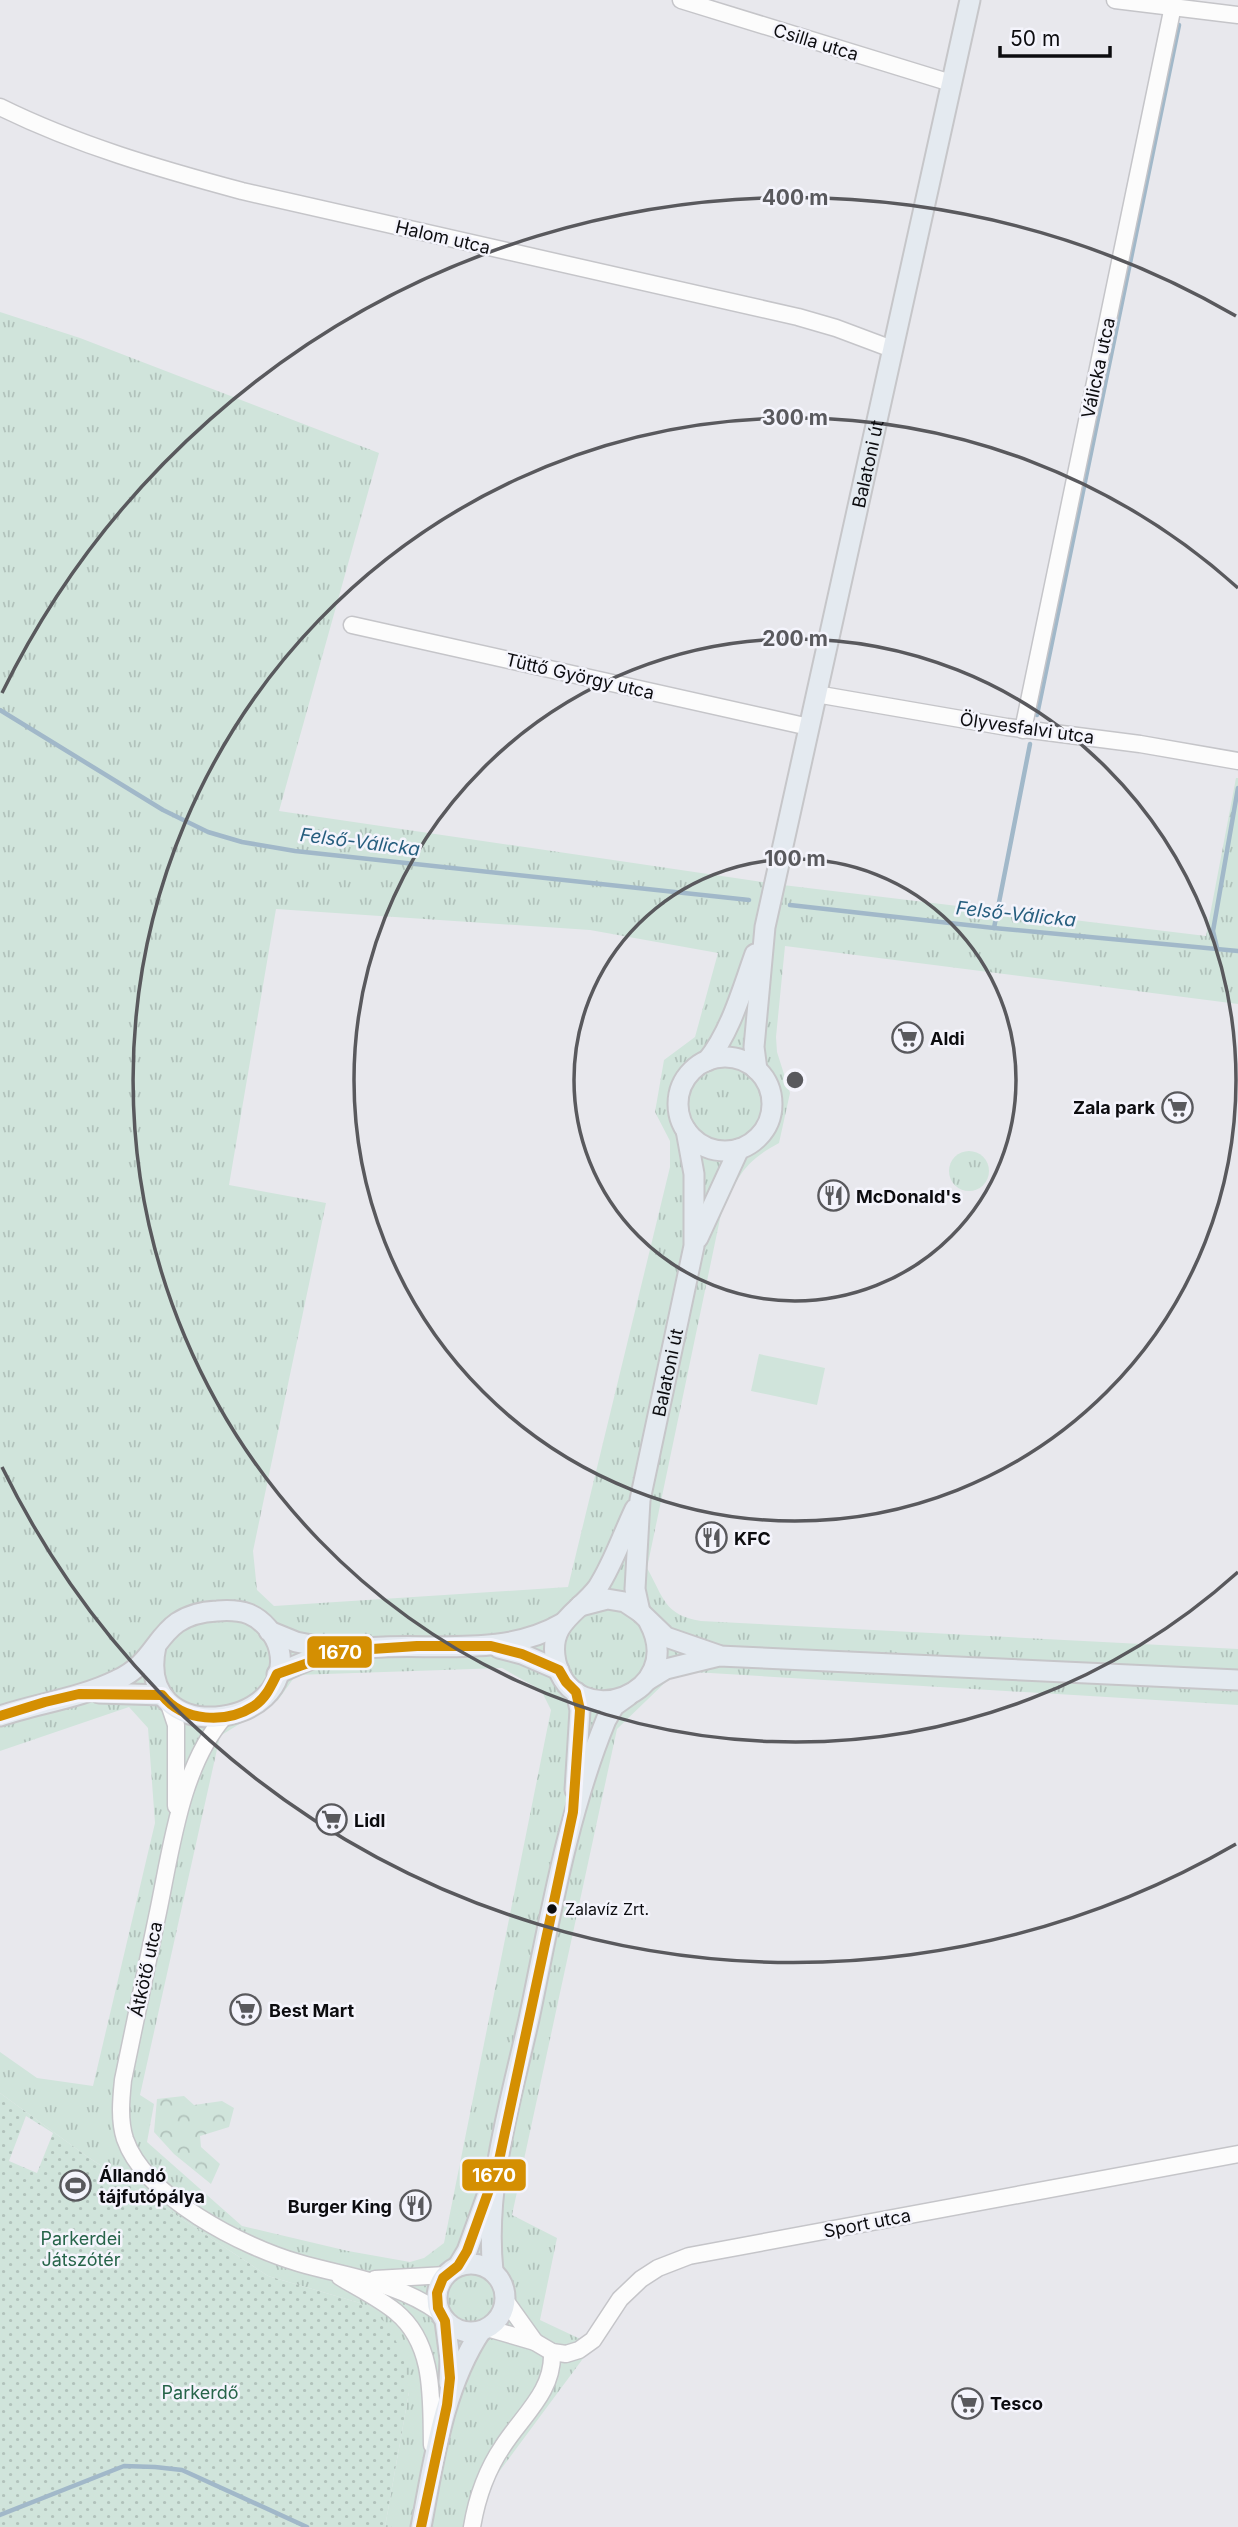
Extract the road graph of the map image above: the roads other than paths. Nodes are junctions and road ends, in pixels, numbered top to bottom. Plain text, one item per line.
1 (681, 0) edge
2 (970, 0) edge
3 (1115, 0) edge
4 (1172, 6) junction
5 (1238, 15) edge
6 (951, 83) junction
7 (0, 107) edge
8 (892, 349) junction
9 (352, 625) dead end
10 (816, 694) junction
11 (809, 727) junction
12 (1023, 730) junction
13 (1238, 761) edge
14 (765, 927) junction
15 (707, 1060) junction
16 (758, 1070) junction
17 (686, 1130) junction
18 (739, 1149) junction
19 (694, 1246) junction
20 (640, 1500) junction
21 (580, 1606) junction
22 (645, 1617) junction
23 (563, 1623) junction
24 (269, 1630) junction
25 (156, 1646) junction
26 (491, 1646) junction
27 (342, 1651) junction
28 (719, 1656) junction
29 (559, 1670) junction
30 (277, 1674) junction
31 (648, 1680) junction
32 (1238, 1680) edge
33 (576, 1692) junction
34 (87, 1693) junction
35 (628, 1696) junction
36 (166, 1700) junction
37 (0, 1716) edge
38 (225, 1716) junction
39 (573, 1812) junction
40 (176, 1826) junction
41 (1238, 2154) edge
42 (498, 2165) junction
43 (452, 2270) junction
44 (329, 2271) junction
45 (493, 2271) junction
46 (368, 2279) junction
47 (505, 2300) junction
48 (442, 2317) junction
49 (484, 2329) junction
50 (535, 2342) junction
51 (552, 2351) junction
52 (447, 2405) junction
53 (433, 2467) junction
54 (421, 2527) edge
55 (472, 2527) edge

1 - 6 street, Csilla utca
2 - 6 main road, Balatoni út
3 - 4 street
4 - 5 street
4 - 12 street, Válicka utca
6 - 8 main road, Balatoni út
7 - 8 street, Halom utca
8 - 10 main road, Balatoni út
9 - 11 street, Tüttő György utca
10 - 11 main road, Balatoni út
10 - 12 street, Ölyvesfalvi utca
11 - 14 main road, Balatoni út
12 - 13 street, Ölyvesfalvi utca
14 - 15 main road, Balatoni út
14 - 16 main road, Balatoni út
15 - 16 main road
15 - 17 main road
16 - 18 main road
17 - 18 main road
17 - 19 main road, Balatoni út
18 - 19 main road, Balatoni út
19 - 20 main road, Balatoni út
20 - 21 main road
20 - 22 main road
21 - 22 main road
21 - 23 main road
22 - 28 main road
22 - 31 main road
23 - 26 main road
23 - 29 main road
24 - 25 main road
24 - 27 main road
24 - 30 main road
25 - 34 main road
25 - 36 main road
26 - 27 main road
26 - 29 main road
27 - 30 main road
28 - 31 main road
28 - 32 main road
29 - 33 main road
30 - 38 main road
31 - 35 main road
33 - 35 main road
33 - 39 main road
34 - 36 main road
34 - 37 main road
35 - 39 main road
36 - 38 main road
36 - 40 street, Átkötő utca
38 - 40 street, Átkötő utca
39 - 42 main road
40 - 44 street, Átkötő utca
41 - 51 street, Sport utca
42 - 43 main road
42 - 45 main road
43 - 45 main road
43 - 46 street
43 - 48 main road
44 - 46 street
44 - 53 street
45 - 47 main road
46 - 48 street
47 - 49 main road
47 - 50 street
48 - 49 main road
48 - 52 main road
49 - 50 street
49 - 52 main road
50 - 51 street
51 - 55 street
52 - 53 main road
53 - 54 main road

